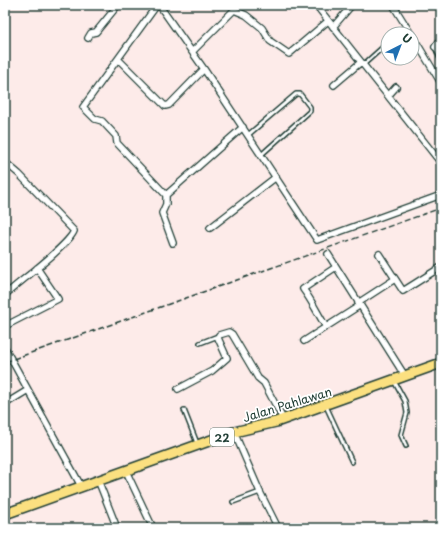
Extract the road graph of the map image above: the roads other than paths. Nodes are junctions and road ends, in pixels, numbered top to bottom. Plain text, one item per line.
1 (118, 5) edge
2 (158, 5) edge
3 (316, 5) edge
4 (352, 5) edge
5 (393, 5) edge
6 (328, 21) junction
7 (406, 26) edge
8 (333, 27) junction
9 (88, 38) dead end
10 (441, 39) edge
11 (435, 46) joint
12 (420, 48) edge
13 (380, 50) edge
14 (192, 52) junction
15 (118, 59) junction
16 (441, 61) edge
17 (362, 63) junction
18 (204, 70) junction
19 (441, 83) edge
20 (334, 85) dead end
21 (396, 86) dead end
22 (388, 96) junction
23 (243, 127) junction
24 (248, 135) junction
25 (261, 155) junction
26 (5, 162) edge
27 (441, 163) edge
28 (276, 177) junction
29 (441, 195) edge
30 (166, 196) junction
31 (210, 228) dead end
32 (173, 243) dead end
33 (328, 254) dead end
34 (379, 254) dead end
35 (336, 267) junction
36 (441, 267) edge
37 (37, 268) junction
38 (395, 280) junction
39 (5, 295) edge
40 (359, 304) junction
41 (5, 326) edge
42 (326, 327) junction
43 (218, 336) junction
44 (304, 340) dead end
45 (200, 343) dead end
46 (5, 348) edge
47 (441, 363) edge
48 (405, 376) junction
49 (394, 381) junction
50 (178, 389) dead end
51 (28, 390) junction
52 (5, 404) edge
53 (326, 405) junction
54 (184, 410) dead end
55 (283, 419) junction
56 (234, 432) junction
57 (198, 445) junction
58 (406, 446) dead end
59 (352, 462) dead end
60 (126, 471) junction
61 (98, 480) junction
62 (81, 486) junction
63 (260, 492) junction
64 (233, 502) dead end
65 (5, 514) edge
66 (117, 528) edge
67 (152, 528) edge
68 (278, 528) edge

1 - 9 street
2 - 14 street
2 - 15 street
3 - 6 street
4 - 8 street
5 - 7 street
6 - 8 street
6 - 14 street
8 - 17 street
10 - 11 street
11 - 16 lane
12 - 19 street
13 - 17 lane
14 - 18 street
15 - 18 street
15 - 30 street
17 - 20 street
17 - 22 street
18 - 23 street
21 - 22 street
22 - 27 street
23 - 24 street
23 - 30 street
24 - 25 street
24 - 25 lane
25 - 28 street
26 - 37 street
28 - 29 street
28 - 31 street
30 - 32 street
33 - 35 street
34 - 38 street
35 - 40 street
35 - 42 street
36 - 38 street
37 - 39 street
37 - 41 street
38 - 40 street
40 - 42 street
40 - 48 street
42 - 44 street
43 - 45 lane
43 - 50 street
43 - 55 street
46 - 51 street
47 - 48 highway, Jalan Pahlawan / 22
48 - 49 highway, Jalan Pahlawan / 22
49 - 53 highway, Jalan Pahlawan / 22
49 - 58 lane
51 - 52 street
51 - 62 street
53 - 55 highway, Jalan Pahlawan / 22
53 - 59 lane
54 - 57 lane
55 - 56 highway, Jalan Pahlawan / 22
56 - 57 highway, Jalan Pahlawan / 22
56 - 63 street
57 - 60 highway, Jalan Pahlawan / 22
60 - 61 highway, Jalan Pahlawan / 22
60 - 67 street
61 - 62 highway, Jalan Pahlawan / 22
61 - 66 street
62 - 65 highway, Jalan Pahlawan / 22
63 - 64 lane
63 - 68 street

